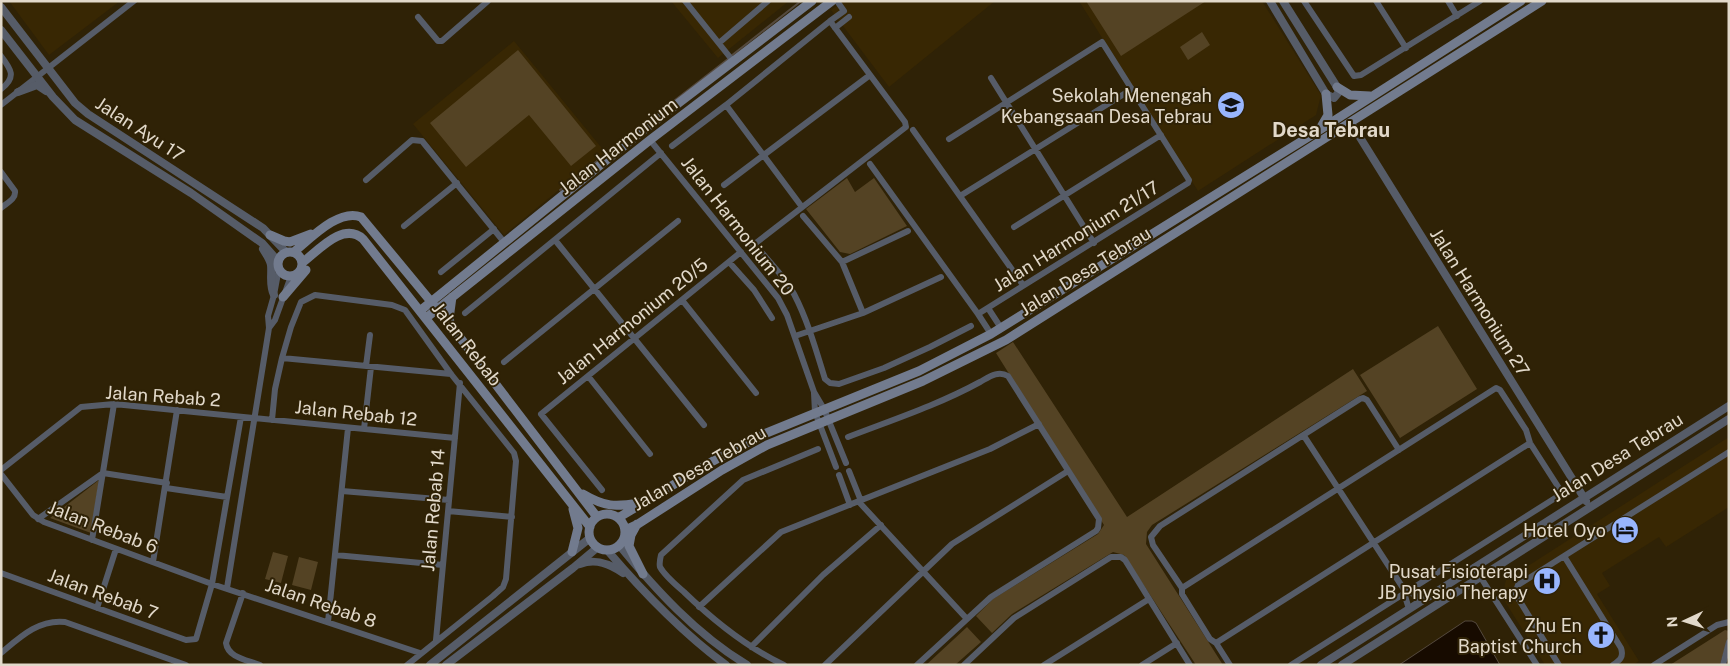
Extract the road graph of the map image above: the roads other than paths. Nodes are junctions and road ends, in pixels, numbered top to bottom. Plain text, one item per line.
1 (134, 1) edge
2 (488, 1) edge
3 (684, 1) edge
4 (768, 1) edge
5 (812, 1) edge
6 (832, 1) edge
7 (837, 1) edge
8 (1270, 1) edge
9 (1283, 1) edge
10 (1304, 1) edge
11 (1376, 1) edge
12 (1448, 1) edge
13 (1480, 1) edge
14 (1521, 1) edge
15 (1542, 1) edge
16 (1, 7) edge
17 (848, 13) junction
18 (1457, 16) junction
19 (418, 17) dead end
20 (830, 21) junction
21 (835, 28) junction
22 (1, 30) edge
23 (719, 43) junction
24 (1406, 48) junction
25 (1, 56) edge
26 (733, 61) junction
27 (49, 68) junction
28 (870, 75) junction
29 (38, 77) junction
30 (992, 78) dead end
31 (1337, 87) junction
32 (1, 89) edge
33 (1132, 89) junction
34 (18, 92) junction
35 (1326, 94) junction
36 (1372, 96) junction
37 (53, 98) junction
38 (1006, 102) junction
39 (1, 105) edge
40 (726, 106) junction
41 (1351, 123) junction
42 (913, 130) dead end
43 (1318, 131) junction
44 (1161, 135) junction
45 (949, 138) dead end
46 (650, 140) junction
47 (672, 146) dead end
48 (1035, 149) junction
49 (661, 153) junction
50 (764, 156) junction
51 (870, 164) dead end
52 (1, 172) edge
53 (366, 180) dead end
54 (457, 183) junction
55 (724, 185) dead end
56 (960, 196) junction
57 (1064, 196) junction
58 (802, 207) junction
59 (1, 208) edge
60 (803, 216) dead end
61 (678, 221) dead end
62 (404, 226) dead end
63 (1014, 227) dead end
64 (494, 230) junction
65 (908, 231) dead end
66 (317, 233) junction
67 (270, 234) junction
68 (555, 240) junction
69 (504, 242) junction
70 (262, 243) junction
71 (1094, 243) junction
72 (752, 246) dead end
73 (321, 247) junction
74 (290, 252) junction
75 (741, 252) junction
76 (763, 254) dead end
77 (729, 262) junction
78 (842, 262) junction
79 (302, 263) junction
80 (279, 264) junction
81 (441, 272) dead end
82 (291, 276) junction
83 (942, 277) dead end
84 (418, 285) junction
85 (1024, 285) junction
86 (594, 289) junction
87 (445, 290) junction
88 (279, 296) junction
89 (452, 297) junction
90 (682, 300) junction
91 (434, 305) junction
92 (988, 308) junction
93 (420, 310) junction
94 (465, 313) dead end
95 (863, 313) junction
96 (978, 314) junction
97 (426, 318) junction
98 (772, 318) dead end
99 (971, 326) dead end
100 (452, 328) junction
101 (1001, 328) junction
102 (810, 331) junction
103 (991, 334) junction
104 (370, 335) dead end
105 (795, 336) junction
106 (634, 338) junction
107 (282, 358) junction
108 (504, 362) dead end
109 (369, 366) junction
110 (452, 374) junction
111 (588, 376) junction
112 (460, 384) junction
113 (756, 393) dead end
114 (114, 404) junction
115 (1729, 406) edge
116 (177, 410) junction
117 (820, 411) junction
118 (241, 417) junction
119 (255, 418) junction
120 (1729, 419) edge
121 (272, 420) junction
122 (824, 421) junction
123 (1702, 422) junction
124 (1039, 424) junction
125 (704, 425) dead end
126 (348, 428) junction
127 (364, 429) junction
128 (1708, 432) junction
129 (1304, 436) junction
130 (848, 437) dead end
131 (455, 438) junction
132 (1530, 443) junction
133 (818, 449) dead end
134 (840, 449) junction
135 (1399, 450) junction
136 (1729, 452) edge
137 (650, 454) dead end
138 (832, 458) junction
139 (846, 463) dead end
140 (836, 467) dead end
141 (849, 471) dead end
142 (1068, 471) junction
143 (1, 472) edge
144 (102, 473) junction
145 (839, 475) dead end
146 (166, 485) junction
147 (1338, 489) junction
148 (602, 490) dead end
149 (342, 491) junction
150 (578, 492) junction
151 (227, 497) junction
152 (1584, 497) junction
153 (568, 498) junction
154 (449, 500) junction
155 (860, 501) junction
156 (645, 502) junction
157 (850, 505) junction
158 (1590, 507) junction
159 (448, 511) junction
160 (512, 517) junction
161 (597, 517) junction
162 (618, 518) junction
163 (38, 519) junction
164 (638, 524) junction
165 (881, 525) junction
166 (590, 527) junction
167 (625, 530) junction
168 (590, 538) junction
169 (92, 540) junction
170 (1373, 543) junction
171 (619, 545) junction
172 (598, 547) junction
173 (116, 549) junction
174 (607, 550) junction
175 (572, 552) junction
176 (335, 555) junction
177 (1564, 556) junction
178 (153, 562) junction
179 (443, 565) junction
180 (1474, 567) junction
181 (573, 568) junction
182 (924, 572) junction
183 (1, 573) edge
184 (643, 574) junction
185 (1480, 576) junction
186 (632, 578) junction
187 (212, 584) junction
188 (227, 588) junction
189 (1182, 588) junction
190 (1405, 591) junction
191 (243, 593) junction
192 (1149, 599) junction
193 (1422, 600) junction
194 (699, 607) junction
195 (96, 608) junction
196 (1409, 609) junction
197 (967, 619) junction
198 (328, 622) junction
199 (1729, 622) edge
200 (436, 640) junction
201 (1729, 642) edge
202 (1177, 643) junction
203 (1216, 643) junction
204 (751, 647) junction
205 (1, 653) edge
206 (420, 653) junction
207 (186, 665) edge
208 (260, 665) edge
209 (406, 665) edge
210 (430, 665) edge
211 (446, 665) edge
212 (726, 665) edge
213 (747, 665) edge
214 (784, 665) edge
215 (825, 665) edge
216 (917, 665) edge
217 (964, 665) edge
218 (1044, 665) edge
219 (1142, 665) edge
220 (1190, 665) edge
221 (1230, 665) edge
222 (1291, 665) edge
223 (1320, 665) edge
224 (1342, 665) edge
225 (1537, 665) edge
226 (1559, 665) edge
227 (1613, 665) edge
228 (1654, 665) edge
229 (1723, 665) edge

1 - 27 street
2 - 19 street
3 - 23 street
4 - 23 street
5 - 26 main road, Jalan Harmonium
6 - 46 main road, Jalan Harmonium
7 - 17 street
8 - 35 street
9 - 31 street
10 - 24 street
11 - 24 street
12 - 18 street
13 - 18 street
14 - 36 main road, Jalan Desa Tebrau
15 - 41 main road, Jalan Desa Tebrau
16 - 27 street, Jalan Ayu 17
17 - 20 street
17 - 21 street
18 - 24 street
20 - 21 street
20 - 40 street
21 - 28 street
22 - 29 street, Jalan Ayu 17
23 - 26 street
25 - 32 street
26 - 69 main road, Jalan Harmonium
27 - 29 street
27 - 67 street, Jalan Ayu 17
28 - 50 street
28 - 58 street
29 - 34 street
29 - 37 street, Jalan Ayu 17
30 - 38 street
31 - 35 street
31 - 36 main road
33 - 38 street
33 - 44 street
33 - 48 street
34 - 37 street
34 - 39 street
35 - 43 main road
36 - 43 main road, Jalan Desa Tebrau
37 - 70 street, Jalan Ayu 17
38 - 45 street
38 - 48 street
40 - 47 street
40 - 50 street
41 - 122 main road, Jalan Desa Tebrau
41 - 152 street, Jalan Harmonium 27
42 - 56 street
43 - 101 main road, Jalan Desa Tebrau
44 - 57 street
44 - 71 street, Jalan Harmonium 21/17
46 - 49 street, Jalan Harmonium 20
46 - 89 main road, Jalan Harmonium
48 - 56 street
48 - 57 street
49 - 68 street
49 - 75 street, Jalan Harmonium 20
50 - 55 street
50 - 58 street
51 - 96 street
52 - 59 street
53 - 54 street
54 - 62 street
54 - 64 street
56 - 85 street
57 - 63 street
57 - 71 street
58 - 72 street
60 - 78 street
61 - 86 street
64 - 69 street
64 - 81 street
65 - 78 street
66 - 67 main road
66 - 74 main road, Jalan Rebab
66 - 84 main road, Jalan Rebab
67 - 74 street, Jalan Ayu 17
68 - 86 street
68 - 94 street
69 - 87 main road, Jalan Harmonium
70 - 80 street, Jalan Ayu 17
70 - 88 street
71 - 85 street, Jalan Harmonium 21/17
73 - 79 main road, Jalan Rebab
73 - 88 main road
73 - 93 main road, Jalan Rebab
74 - 79 main road
74 - 80 main road, Jalan Rebab
75 - 77 street, Jalan Harmonium 20/5
75 - 105 street, Jalan Harmonium 20
76 - 102 street
77 - 90 street, Jalan Harmonium 20/5
77 - 98 street
78 - 95 street
79 - 82 main road, Jalan Rebab
80 - 82 main road
80 - 88 street, Jalan Rebab
82 - 88 street, Jalan Rebab
83 - 95 street
84 - 87 main road
84 - 91 main road, Jalan Rebab
85 - 92 street, Jalan Harmonium 21/17
86 - 106 street
86 - 108 street
87 - 91 main road, Jalan Harmonium
88 - 119 street, Jalan Rebab
89 - 91 main road, Jalan Harmonium
89 - 100 main road
90 - 106 street, Jalan Harmonium 20/5
90 - 113 street
91 - 93 main road, Jalan Harmonium
91 - 97 main road, Jalan Harmonium
91 - 100 main road, Jalan Rebab
92 - 96 street, Jalan Harmonium 21/17
92 - 101 street
93 - 97 main road, Jalan Rebab
95 - 102 street
96 - 103 street
97 - 153 main road, Jalan Rebab
99 - 102 street
100 - 150 main road, Jalan Rebab
101 - 103 main road, Jalan Desa Tebrau
102 - 105 street
103 - 117 main road, Jalan Desa Tebrau
104 - 109 street
105 - 117 street, Jalan Harmonium 20
106 - 111 street, Jalan Harmonium 20/5
106 - 125 street
107 - 109 street
107 - 110 street
107 - 121 street
109 - 110 street
109 - 127 street
110 - 112 street
111 - 137 street
111 - 148 street, Jalan Harmonium 20/5
112 - 131 street, Jalan Rebab 14
112 - 160 street
114 - 116 street, Jalan Rebab 2
114 - 143 street, Jalan Rebab 2
114 - 144 street
115 - 123 street, Jalan Desa Tebrau
116 - 118 street, Jalan Rebab 2
116 - 146 street
117 - 122 street, Jalan Harmonium 20
117 - 156 main road, Jalan Desa Tebrau
118 - 119 street, Jalan Rebab 2
118 - 151 street
119 - 121 street, Jalan Rebab 12
119 - 188 street, Jalan Rebab
120 - 128 street, Jalan Desa Tebrau
121 - 126 street, Jalan Rebab 12
122 - 134 street
122 - 138 street
122 - 164 main road, Jalan Desa Tebrau
123 - 128 street
123 - 152 street, Jalan Desa Tebrau
124 - 130 street
124 - 142 street
124 - 155 street
126 - 127 street, Jalan Rebab 12
126 - 149 street
127 - 131 street, Jalan Rebab 12
128 - 158 street, Jalan Desa Tebrau
129 - 135 street
129 - 147 street
129 - 189 street
131 - 154 street, Jalan Rebab 14
132 - 135 street
132 - 170 street
132 - 190 street
133 - 194 street
134 - 138 street
134 - 139 street
135 - 147 street
136 - 177 street
138 - 140 street
141 - 155 street
142 - 182 street
142 - 197 street
143 - 163 street, Jalan Rebab 6
144 - 146 street
144 - 163 street
144 - 169 street
145 - 157 street
146 - 151 street
146 - 178 street
147 - 170 street
147 - 189 street
149 - 154 street
149 - 176 street
150 - 156 main road
150 - 161 main road, Jalan Rebab
151 - 187 street
152 - 158 street, Jalan Harmonium 27
152 - 180 street, Jalan Desa Tebrau
153 - 166 main road, Jalan Rebab
153 - 175 main road
154 - 159 street, Jalan Rebab 14
155 - 157 street
155 - 165 street
156 - 162 main road, Jalan Desa Tebrau
157 - 194 street
158 - 185 street, Jalan Desa Tebrau
159 - 160 street
159 - 179 street, Jalan Rebab 14
160 - 200 street
161 - 162 main road
161 - 166 main road
162 - 167 main road
163 - 169 street, Jalan Rebab 6
164 - 167 main road, Jalan Desa Tebrau
164 - 184 main road
165 - 182 street
165 - 204 street
166 - 168 main road
167 - 171 main road
168 - 172 main road
168 - 175 street
169 - 173 street, Jalan Rebab 6
170 - 190 street
170 - 203 street
171 - 174 main road
171 - 184 street
172 - 174 main road
172 - 181 street
173 - 178 street, Jalan Rebab 6
173 - 195 street
174 - 186 street
175 - 210 street
176 - 179 street
176 - 198 street
177 - 226 street
177 - 227 street
178 - 187 street, Jalan Rebab 6
179 - 200 street, Jalan Rebab 14
180 - 185 street
180 - 193 street, Jalan Desa Tebrau
181 - 186 street
181 - 211 street
182 - 197 street
182 - 215 street
183 - 195 street, Jalan Rebab 7
184 - 213 street
185 - 224 street, Jalan Desa Tebrau
185 - 225 street
186 - 212 street
187 - 188 street, Jalan Rebab 8
187 - 195 street, Jalan Rebab 7
188 - 191 street, Jalan Rebab 8
189 - 203 street
190 - 193 street
190 - 196 street
190 - 222 street
191 - 198 street, Jalan Rebab 8
191 - 208 street
192 - 202 street
192 - 217 street
192 - 218 street
193 - 196 street, Jalan Desa Tebrau
194 - 204 street
196 - 223 street, Jalan Desa Tebrau
197 - 216 street
198 - 206 street, Jalan Rebab 8
199 - 228 street
200 - 206 street
201 - 229 street
202 - 219 street
202 - 220 street
203 - 221 street
204 - 214 street
205 - 207 street
206 - 209 street

